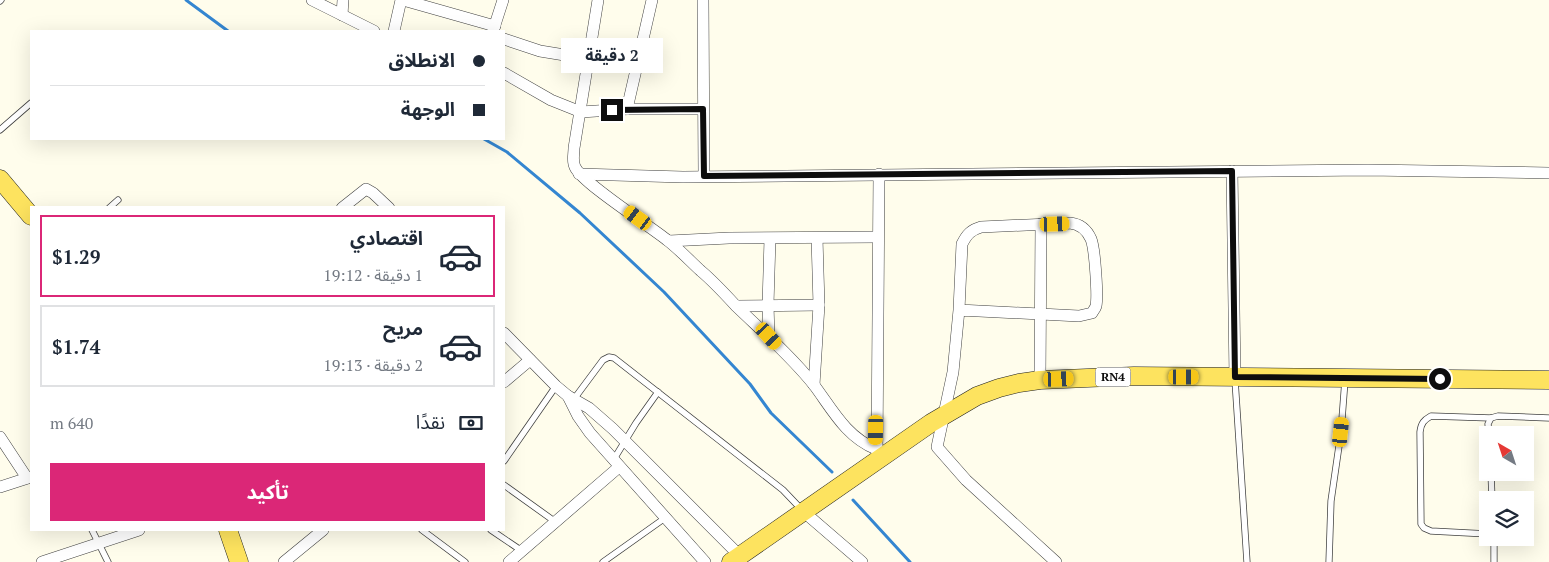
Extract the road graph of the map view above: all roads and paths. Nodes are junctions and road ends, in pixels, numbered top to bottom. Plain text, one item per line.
1 (312, 0) edge
2 (343, 0) edge
3 (402, 0) edge
4 (503, 0) edge
5 (598, 0) edge
6 (652, 0) edge
7 (703, 0) edge
8 (342, 15) junction
9 (494, 29) edge
10 (372, 30) edge
11 (394, 30) edge
12 (505, 39) edge
13 (589, 60) junction
14 (505, 74) edge
15 (30, 104) edge
16 (627, 109) junction
17 (703, 109) junction
18 (581, 112) junction
19 (0, 130) edge
20 (1232, 171) junction
21 (1549, 173) edge
22 (580, 174) junction
23 (878, 174) junction
24 (704, 176) junction
25 (1, 183) edge
26 (118, 200) dead end
27 (111, 206) edge
28 (345, 206) edge
29 (387, 206) edge
30 (30, 215) edge
31 (1041, 224) junction
32 (878, 237) junction
33 (818, 238) junction
34 (770, 239) junction
35 (668, 241) junction
36 (768, 305) junction
37 (819, 305) junction
38 (737, 306) junction
39 (959, 310) junction
40 (1041, 314) junction
41 (505, 335) edge
42 (769, 336) junction
43 (530, 360) junction
44 (1235, 377) junction
45 (1345, 378) junction
46 (1040, 380) junction
47 (1549, 380) edge
48 (505, 381) edge
49 (814, 385) junction
50 (556, 386) junction
51 (658, 392) junction
52 (571, 399) junction
53 (944, 415) junction
54 (1491, 418) junction
55 (1549, 418) edge
56 (1488, 426) edge
57 (0, 437) edge
58 (625, 442) junction
59 (876, 455) junction
60 (505, 460) edge
61 (616, 464) junction
62 (29, 477) edge
63 (505, 486) edge
64 (0, 487) edge
65 (804, 512) junction
66 (665, 518) junction
67 (556, 523) junction
68 (93, 531) edge
69 (135, 531) edge
70 (228, 531) edge
71 (322, 531) edge
72 (423, 531) edge
73 (492, 531) edge
74 (1479, 534) edge
75 (99, 543) junction
76 (1494, 546) edge
77 (522, 551) junction
78 (735, 559) edge
79 (42, 562) edge
80 (108, 562) edge
81 (239, 562) edge
82 (284, 562) edge
83 (465, 562) edge
84 (509, 562) edge
85 (603, 562) edge
86 (706, 562) edge
87 (862, 562) edge
88 (1056, 562) edge
89 (1247, 562) edge
90 (1329, 562) edge
91 (1494, 562) edge

1 - 8 street
2 - 8 street
3 - 9 street
3 - 11 street
4 - 9 street
5 - 13 street
6 - 16 street
7 - 17 street
8 - 10 street
12 - 13 street
13 - 18 street
14 - 18 street
15 - 19 lane
16 - 17 street
16 - 18 street
17 - 24 street
18 - 22 street
20 - 21 street
20 - 23 street
20 - 44 street
22 - 24 street
22 - 35 street
23 - 24 street
23 - 32 street
25 - 30 main road
26 - 27 lane
28 - 29 street
31 - 39 street
31 - 40 street
31 - 40 street
32 - 33 street
32 - 59 street
33 - 34 street
33 - 37 street
34 - 35 street
34 - 36 street
35 - 38 street
36 - 37 street
36 - 38 street
36 - 42 street
37 - 49 street
38 - 42 street
39 - 40 street
39 - 53 street
40 - 46 street
41 - 43 street
42 - 49 street
43 - 48 street
43 - 50 street
44 - 45 main road, RN4
44 - 46 main road, RN4
44 - 89 lane
45 - 47 main road, RN4
45 - 90 lane
46 - 53 main road, RN4
49 - 59 street
50 - 52 street
50 - 60 lane
51 - 52 lane
51 - 58 lane
51 - 65 lane
52 - 58 street
52 - 61 street
53 - 59 main road, RN4
53 - 88 street
54 - 55 lane
54 - 56 lane
54 - 74 lane
57 - 62 street
58 - 61 lane
58 - 78 street
59 - 65 main road, RN4
61 - 66 street
61 - 67 street
62 - 64 street
63 - 67 lane
65 - 78 main road, RN4
65 - 87 street
66 - 85 lane
66 - 86 street
67 - 77 street
68 - 75 lane
69 - 75 street
70 - 81 main road
71 - 82 street
72 - 83 lane
73 - 77 lane
75 - 79 street
75 - 80 lane
76 - 91 lane
77 - 84 street

